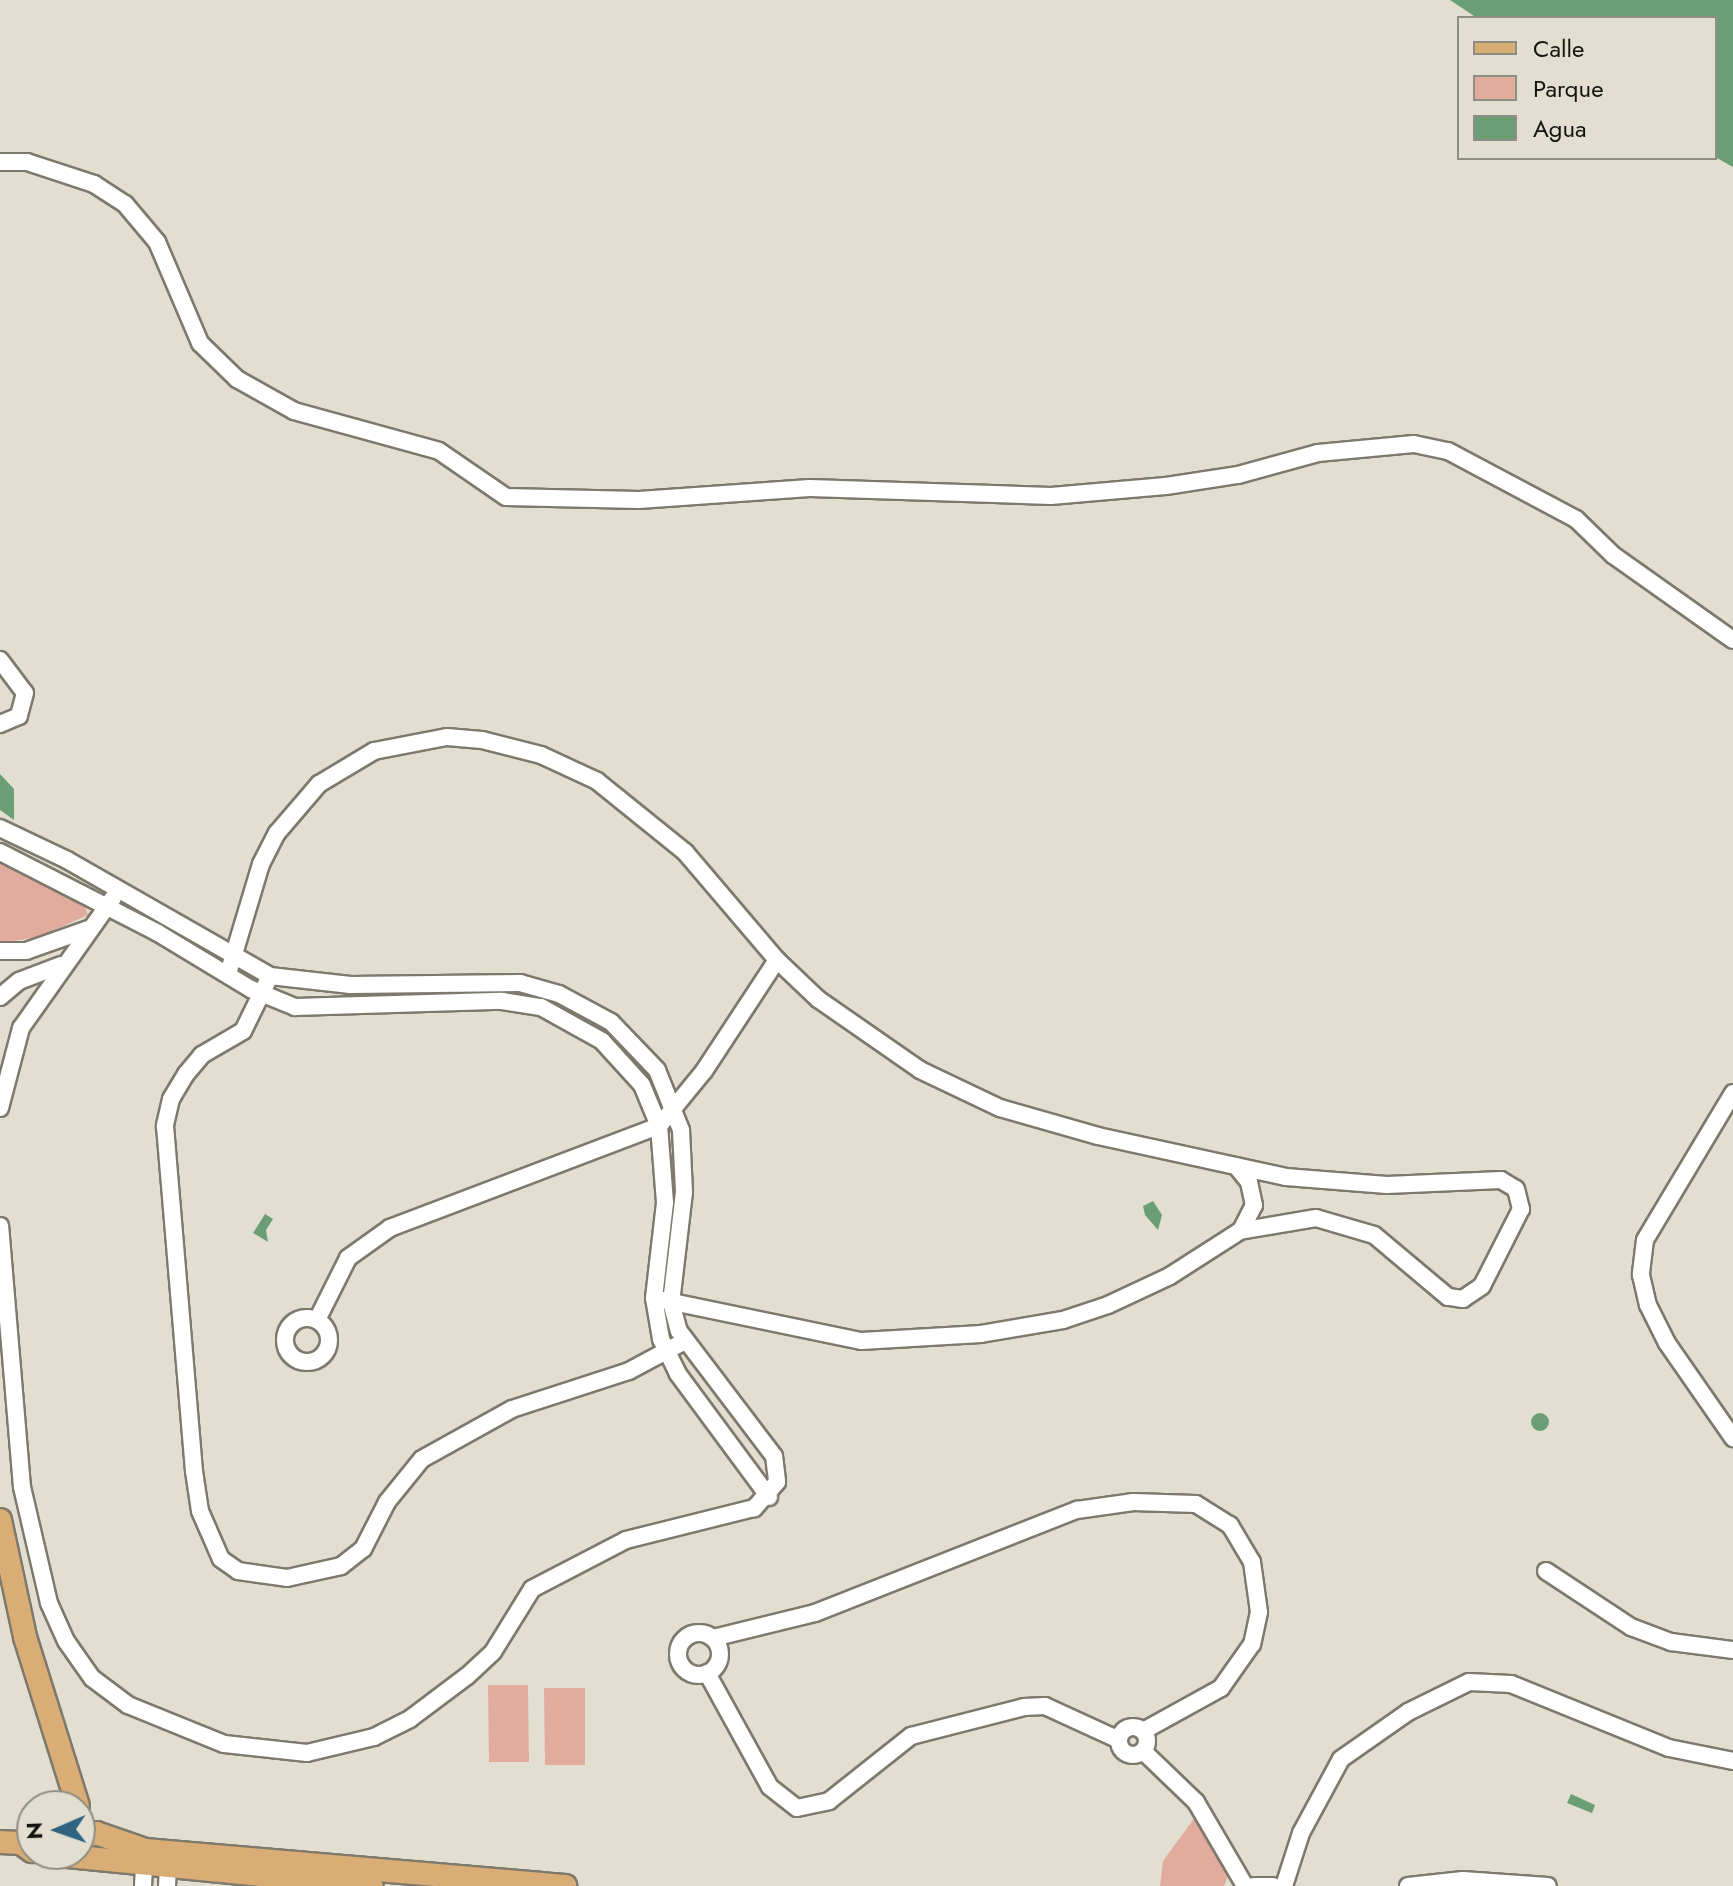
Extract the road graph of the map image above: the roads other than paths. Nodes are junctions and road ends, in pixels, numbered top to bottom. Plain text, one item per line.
1 (0, 162) edge
2 (1733, 640) edge
3 (0, 660) edge
4 (0, 724) edge
5 (0, 828) edge
6 (0, 852) edge
7 (119, 889) junction
8 (107, 907) junction
9 (88, 929) junction
10 (4, 952) edge
11 (234, 956) junction
12 (777, 960) junction
13 (61, 965) junction
14 (228, 974) junction
15 (270, 976) junction
16 (19, 981) junction
17 (262, 995) junction
18 (0, 997) edge
19 (1733, 1093) edge
20 (676, 1107) junction
21 (0, 1108) edge
22 (659, 1126) junction
23 (1236, 1166) junction
24 (0, 1226) edge
25 (1240, 1231) junction
26 (654, 1298) junction
27 (671, 1302) junction
28 (317, 1320) dead end
29 (683, 1342) junction
30 (666, 1352) junction
31 (1733, 1438) edge
32 (769, 1497) junction
33 (0, 1520) edge
34 (1546, 1571) dead end
35 (713, 1638) junction
36 (1733, 1650) edge
37 (707, 1673) junction
38 (1143, 1731) junction
39 (1119, 1740) junction
40 (1143, 1751) junction
41 (1733, 1761) edge
42 (72, 1790) edge
43 (96, 1846) edge
44 (96, 1853) edge
45 (143, 1876) edge
46 (167, 1877) edge
47 (371, 1886) edge
48 (565, 1886) edge
49 (1245, 1886) edge
50 (1254, 1886) edge
51 (1273, 1886) edge
52 (1284, 1886) edge
53 (1408, 1886) edge
54 (1548, 1886) edge

1 - 2 street
3 - 4 street
5 - 7 street
6 - 8 street
7 - 8 street
7 - 11 street
8 - 9 street
8 - 14 street
9 - 10 street
9 - 13 street
10 - 16 street
11 - 12 street
11 - 14 street
11 - 15 street
12 - 20 street
12 - 23 street
13 - 16 street
13 - 21 street
14 - 17 street
15 - 17 street
15 - 20 street
16 - 18 street
17 - 22 street
17 - 30 street
19 - 31 street
20 - 22 street
20 - 27 street
22 - 26 street
22 - 28 street
23 - 25 street
23 - 25 street
24 - 32 street
25 - 27 street
26 - 27 street
26 - 30 street
27 - 29 street
29 - 30 street
29 - 32 street
30 - 32 street
33 - 42 main road
34 - 36 street
35 - 37 street
35 - 37 street
35 - 38 street
37 - 39 street
38 - 39 street
38 - 40 street
39 - 40 street
40 - 49 street
41 - 52 street
43 - 48 main road
44 - 45 main road
45 - 46 main road
46 - 47 main road
50 - 51 street
53 - 54 street

